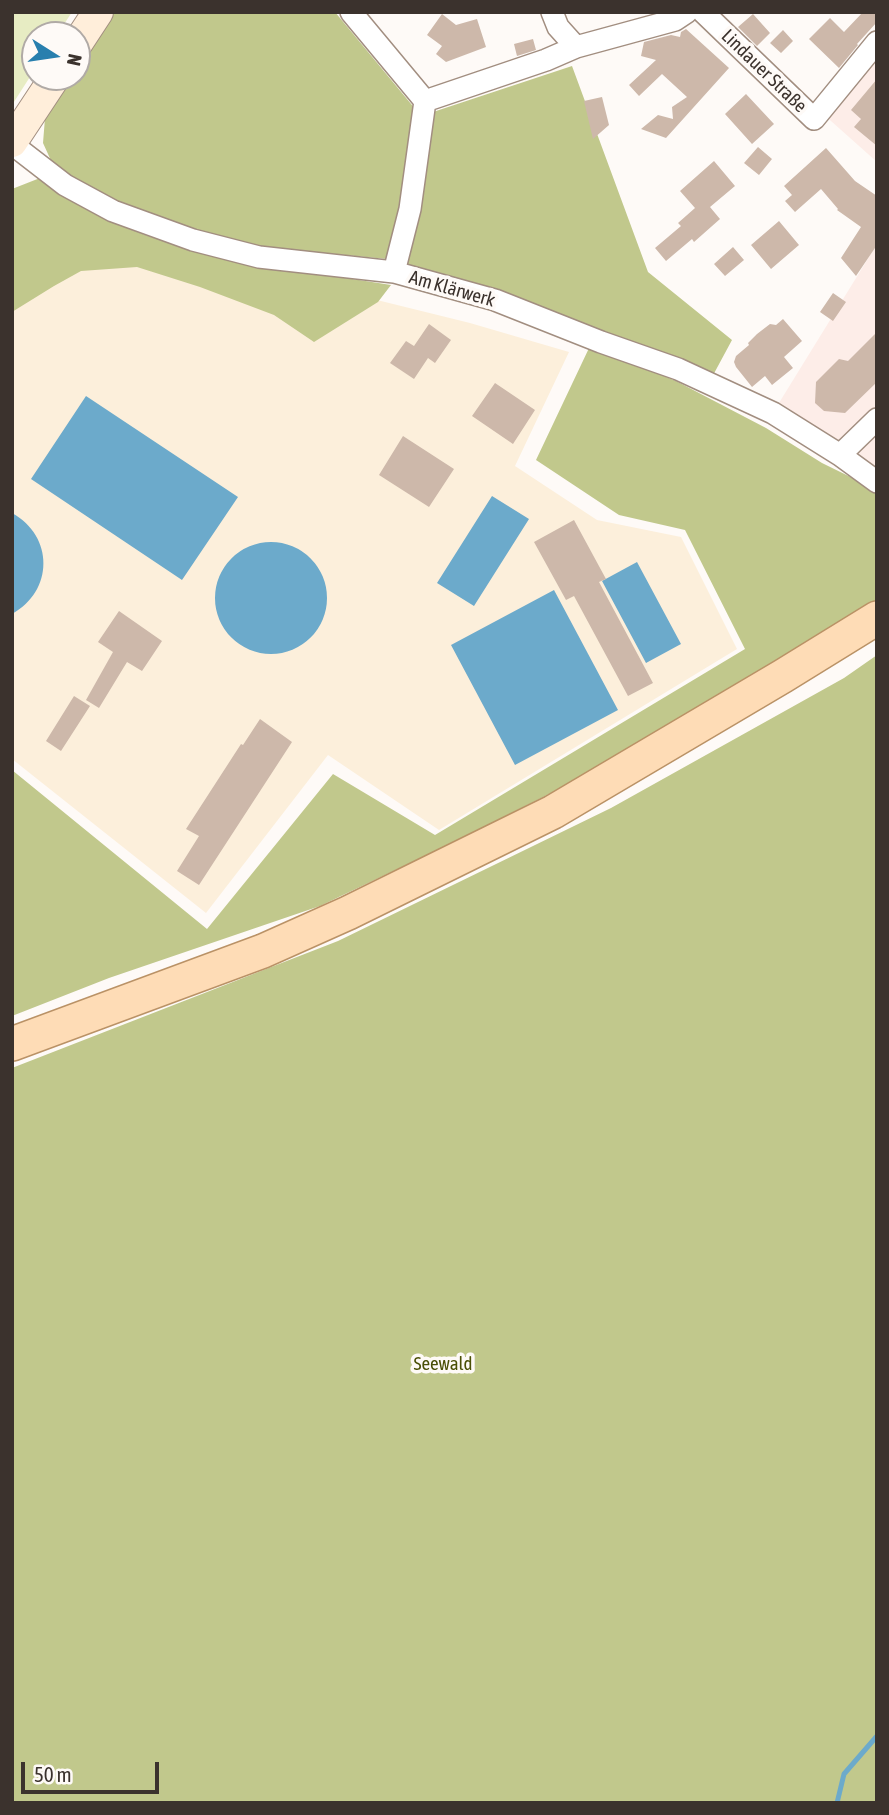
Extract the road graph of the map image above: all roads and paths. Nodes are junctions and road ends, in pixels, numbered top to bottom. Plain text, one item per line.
1 (351, 12) edge
2 (552, 12) edge
3 (687, 12) edge
4 (703, 12) edge
5 (877, 42) edge
6 (576, 47) junction
7 (46, 91) edge
8 (425, 101) junction
9 (12, 143) edge
10 (394, 272) junction
11 (877, 419) edge
12 (841, 455) junction
13 (877, 482) edge
14 (877, 618) edge
15 (51, 1029) junction
16 (12, 1035) edge
17 (12, 1044) edge

1 - 8 street
2 - 6 street
3 - 6 street
4 - 5 street, Lindauer Straße
6 - 8 street
7 - 9 main road
8 - 10 street
9 - 10 street, Am Klärwerk
10 - 12 street, Am Klärwerk
11 - 12 street
12 - 13 street, Am Klärwerk
14 - 15 main road
15 - 16 main road
15 - 17 main road

